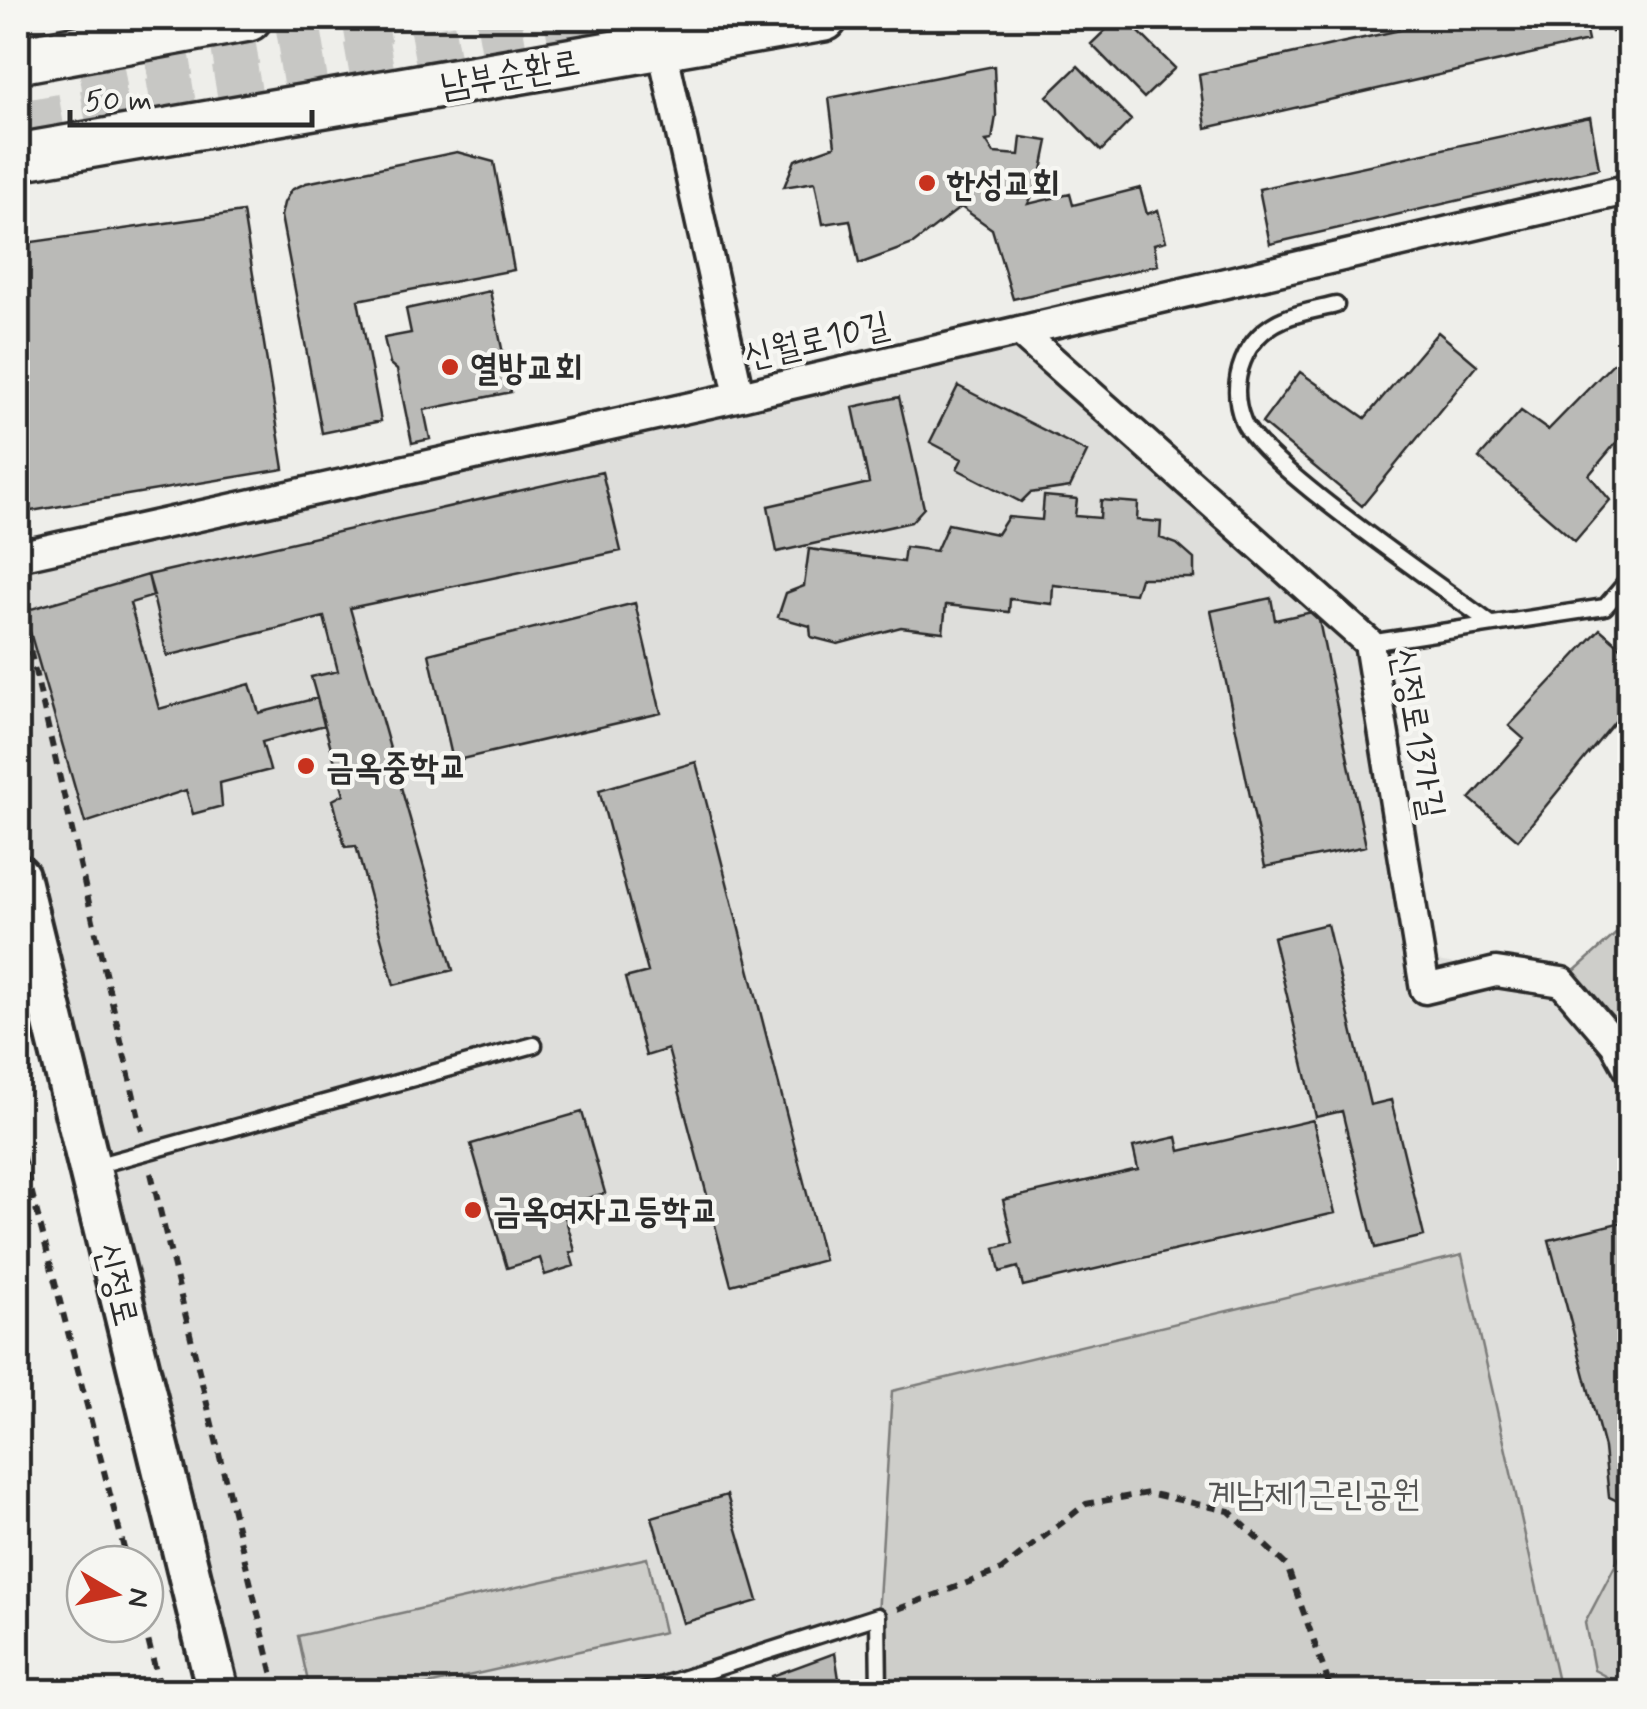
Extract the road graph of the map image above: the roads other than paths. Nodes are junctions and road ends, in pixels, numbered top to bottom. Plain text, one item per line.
1 (248, 18) edge
2 (824, 18) edge
3 (654, 33) edge
4 (18, 60) edge
5 (26, 159) edge
6 (1630, 189) edge
7 (1336, 305) dead end
8 (1019, 331) junction
9 (739, 396) junction
10 (18, 556) edge
11 (1630, 578) edge
12 (1492, 624) junction
13 (1369, 643) junction
14 (18, 876) edge
15 (534, 1044) dead end
16 (1630, 1072) edge
17 (89, 1168) junction
18 (218, 1692) edge
19 (642, 1692) edge
20 (879, 1692) edge

1 - 4 main road
2 - 3 main road, 남부순환로
3 - 5 main road, 남부순환로
3 - 9 street
6 - 8 street, 신월로10길
7 - 12 lane
8 - 9 street, 신월로10길
8 - 13 street, 신정로13가길
9 - 10 street, 신월로10길
11 - 12 lane
12 - 13 lane
13 - 16 street, 신정로13가길
14 - 17 main road, 신정로
15 - 17 lane
17 - 18 main road, 신정로
19 - 20 lane

